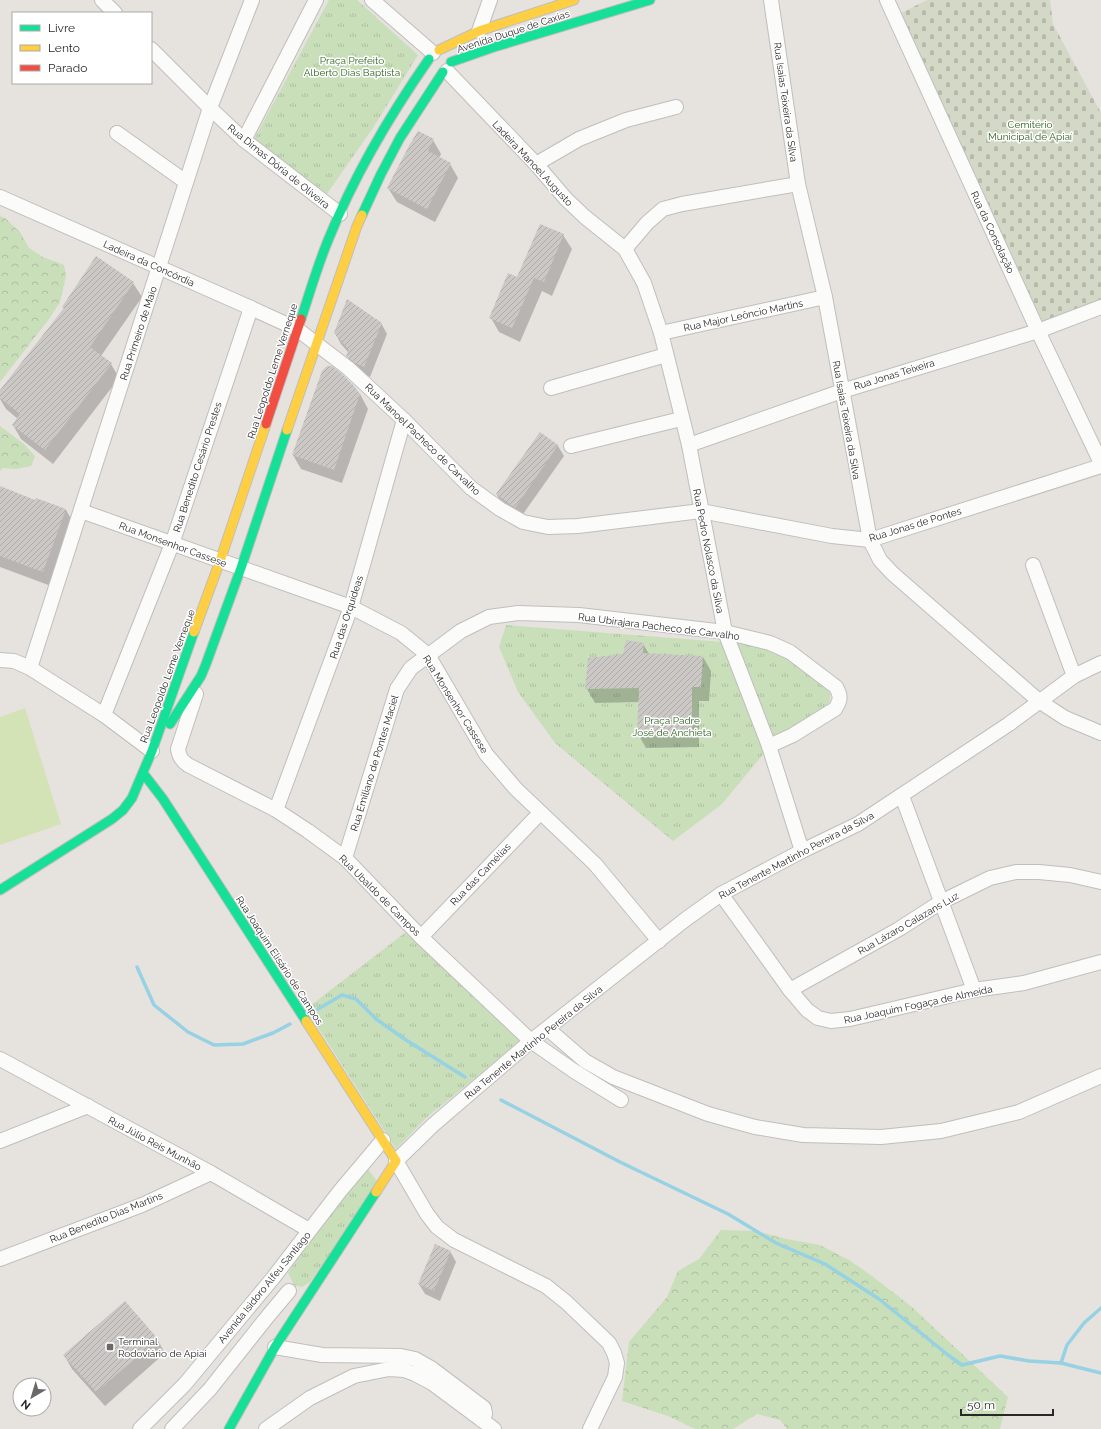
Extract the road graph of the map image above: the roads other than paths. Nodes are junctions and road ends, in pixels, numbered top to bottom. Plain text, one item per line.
1 (252, 0) edge
2 (316, 0) edge
3 (490, 0) edge
4 (574, 0) edge
5 (650, 0) edge
6 (771, 0) edge
7 (887, 0) edge
8 (105, 1) edge
9 (376, 1) edge
10 (114, 12) edge
11 (479, 31) junction
12 (152, 50) edge
13 (434, 54) junction
14 (447, 68) junction
15 (676, 107) dead end
16 (210, 108) junction
17 (117, 133) dead end
18 (244, 140) junction
19 (536, 164) junction
20 (186, 182) junction
21 (798, 184) junction
22 (0, 197) edge
23 (340, 214) junction
24 (625, 249) junction
25 (160, 267) junction
26 (826, 297) junction
27 (1101, 307) edge
28 (251, 308) junction
29 (297, 329) junction
30 (1038, 330) junction
31 (661, 333) junction
32 (316, 342) junction
33 (666, 355) junction
34 (551, 388) dead end
35 (842, 390) junction
36 (681, 419) junction
37 (404, 420) junction
38 (689, 445) junction
39 (571, 446) dead end
40 (1101, 464) edge
41 (81, 511) junction
42 (702, 511) junction
43 (870, 540) junction
44 (172, 544) junction
45 (220, 561) junction
46 (1033, 565) dead end
47 (241, 568) junction
48 (351, 608) junction
49 (725, 632) junction
50 (428, 655) junction
51 (0, 660) edge
52 (1101, 663) edge
53 (30, 668) junction
54 (201, 676) junction
55 (1074, 676) junction
56 (1039, 701) junction
57 (104, 715) junction
58 (1101, 733) edge
59 (769, 746) junction
60 (152, 751) junction
61 (142, 773) junction
62 (902, 796) junction
63 (276, 810) junction
64 (540, 813) junction
65 (802, 851) junction
66 (345, 858) junction
67 (1101, 882) edge
68 (0, 890) edge
69 (722, 894) junction
70 (941, 902) junction
71 (421, 937) junction
72 (659, 941) junction
73 (1101, 962) edge
74 (790, 990) junction
75 (974, 990) junction
76 (548, 1029) junction
77 (531, 1041) junction
78 (0, 1059) edge
79 (1101, 1076) edge
80 (621, 1100) dead end
81 (88, 1106) junction
82 (383, 1140) junction
83 (0, 1141) edge
84 (396, 1161) junction
85 (211, 1172) junction
86 (309, 1230) junction
87 (0, 1259) edge
88 (273, 1278) junction
89 (289, 1291) junction
90 (304, 1302) junction
91 (275, 1347) junction
92 (482, 1420) junction
93 (140, 1429) edge
94 (172, 1429) edge
95 (229, 1429) edge
96 (266, 1429) edge
97 (494, 1429) edge
98 (590, 1429) edge

1 - 16 street, Rua Primeiro de Maio
2 - 18 street
3 - 11 street
4 - 11 main road, Avenida Duque de Caxias
5 - 14 main road, Avenida Duque de Caxias
6 - 21 street, Rua Isaias Teixeira da Silva
7 - 30 street, Rua da Consolação
8 - 10 street
9 - 13 street
11 - 13 main road, Avenida Duque de Caxias
12 - 16 street, Rua Dimas Dória de Oliveira
13 - 14 main road
13 - 14 main road
13 - 23 main road, Rua Leopoldo Leme Verneque
14 - 19 street, Ladeira Manoel Augusto
14 - 32 main road, Rua Leopoldo Leme Verneque
15 - 19 street
16 - 18 street, Rua Dimas Dória de Oliveira
16 - 20 street, Rua Primeiro de Maio
17 - 20 street
18 - 23 street, Rua Dimas Dória de Oliveira
19 - 24 street, Ladeira Manoel Augusto
20 - 25 street, Rua Primeiro de Maio
21 - 24 street
21 - 26 street, Rua Isaias Teixeira da Silva
22 - 25 street, Ladeira da Concórdia
23 - 29 main road, Rua Leopoldo Leme Verneque
24 - 31 street, Rua Pedro Nolasco da Silva
25 - 28 street, Ladeira da Concórdia
25 - 41 street, Rua Primeiro de Maio
26 - 31 street, Rua Major Leôncio Martins
26 - 35 street, Rua Isaias Teixeira da Silva
27 - 30 street, Rua Jonas Teixeira
28 - 29 street, Ladeira da Concórdia
28 - 44 street, Rua Benedito Cesário Prestes
29 - 32 street, Rua Manoel Pacheco de Carvalho
29 - 45 main road, Rua Leopoldo Leme Verneque
30 - 35 street, Rua Jonas Teixeira
30 - 40 street, Rua da Consolação
31 - 33 street, Rua Pedro Nolasco da Silva
32 - 37 street, Rua Manoel Pacheco de Carvalho
32 - 47 main road, Rua Leopoldo Leme Verneque
33 - 34 street
33 - 36 street, Rua Pedro Nolasco da Silva
35 - 38 street, Rua Jonas Teixeira
35 - 43 street, Rua Isaias Teixeira da Silva
36 - 38 street, Rua Pedro Nolasco da Silva
36 - 39 street
37 - 42 street, Rua Manoel Pacheco de Carvalho
37 - 48 street, Rua das Orquídeas
38 - 42 street, Rua Pedro Nolasco da Silva
40 - 43 street, Rua Jonas de Pontes
41 - 44 street, Rua Monsenhor Cassese
41 - 53 street, Rua Primeiro de Maio
42 - 43 street, Rua Jonas de Pontes
42 - 49 street, Rua Pedro Nolasco da Silva
43 - 56 street, Rua Isaias Teixeira da Silva
44 - 45 street, Rua Monsenhor Cassese
44 - 57 street, Rua Benedito Cesário Prestes
45 - 47 street, Rua Monsenhor Cassese
45 - 60 main road, Rua Leopoldo Leme Verneque
46 - 55 street
47 - 48 street, Rua Monsenhor Cassese
47 - 54 main road, Rua Leopoldo Leme Verneque
48 - 50 street, Rua Monsenhor Cassese
48 - 63 street, Rua das Orquídeas
49 - 50 street, Rua Ubirajara Pacheco de Carvalho
49 - 59 street, Rua Pedro Nolasco da Silva
49 - 59 street, Rua Ubirajara Pacheco de Carvalho
50 - 64 street, Rua Monsenhor Cassese
50 - 66 street, Rua Emiliano de Pontes Maciel
51 - 53 street
52 - 55 street, Rua Tenente Martinho Pereira da Silva
53 - 57 street
54 - 60 main road, Rua Leopoldo Leme Verneque
54 - 63 street, Rua Ubaldo de Campos
55 - 56 street, Rua Tenente Martinho Pereira da Silva
56 - 58 street, Rua Isaias Teixeira da Silva
56 - 62 street, Rua Tenente Martinho Pereira da Silva
57 - 60 street
59 - 65 street, Rua Pedro Nolasco da Silva
60 - 61 main road
61 - 68 main road
61 - 82 main road, Rua Joaquim Elisário de Campos
62 - 65 street, Rua Tenente Martinho Pereira da Silva
62 - 70 street
63 - 66 street, Rua Ubaldo de Campos
64 - 71 street, Rua das Camélias
64 - 72 street, Rua Monsenhor Cassese
65 - 69 street, Rua Tenente Martinho Pereira da Silva
66 - 71 street, Rua Ubaldo de Campos
67 - 70 street, Rua Lázaro Calazans Luz
69 - 72 street, Rua Tenente Martinho Pereira da Silva
69 - 74 street, Rua Joaquim Fogaça de Almeida
70 - 74 street, Rua Lázaro Calazans Luz
70 - 75 street
71 - 77 street, Rua Ubaldo de Campos
72 - 76 street, Rua Tenente Martinho Pereira da Silva
73 - 75 street, Rua Joaquim Fogaça de Almeida
74 - 75 street, Rua Joaquim Fogaça de Almeida
76 - 77 street, Rua Tenente Martinho Pereira da Silva
76 - 79 street
77 - 80 street, Rua Ubaldo de Campos
77 - 84 street, Rua Tenente Martinho Pereira da Silva
78 - 81 street, Rua Júlio Reis Munhão
81 - 83 street
81 - 85 street, Rua Júlio Reis Munhão
82 - 84 main road, Rua Joaquim Elisário de Campos
82 - 86 street, Avenida Isidoro Alfeu Santiago
84 - 90 main road
84 - 98 street
85 - 86 street, Rua Júlio Reis Munhão
85 - 87 street, Rua Benedito Dias Martins
86 - 88 street, Avenida Isidoro Alfeu Santiago
88 - 89 street
88 - 93 street, Avenida Isidoro Alfeu Santiago
89 - 90 street
89 - 94 street
90 - 91 main road
91 - 92 street
91 - 95 main road
92 - 96 street
92 - 97 street

